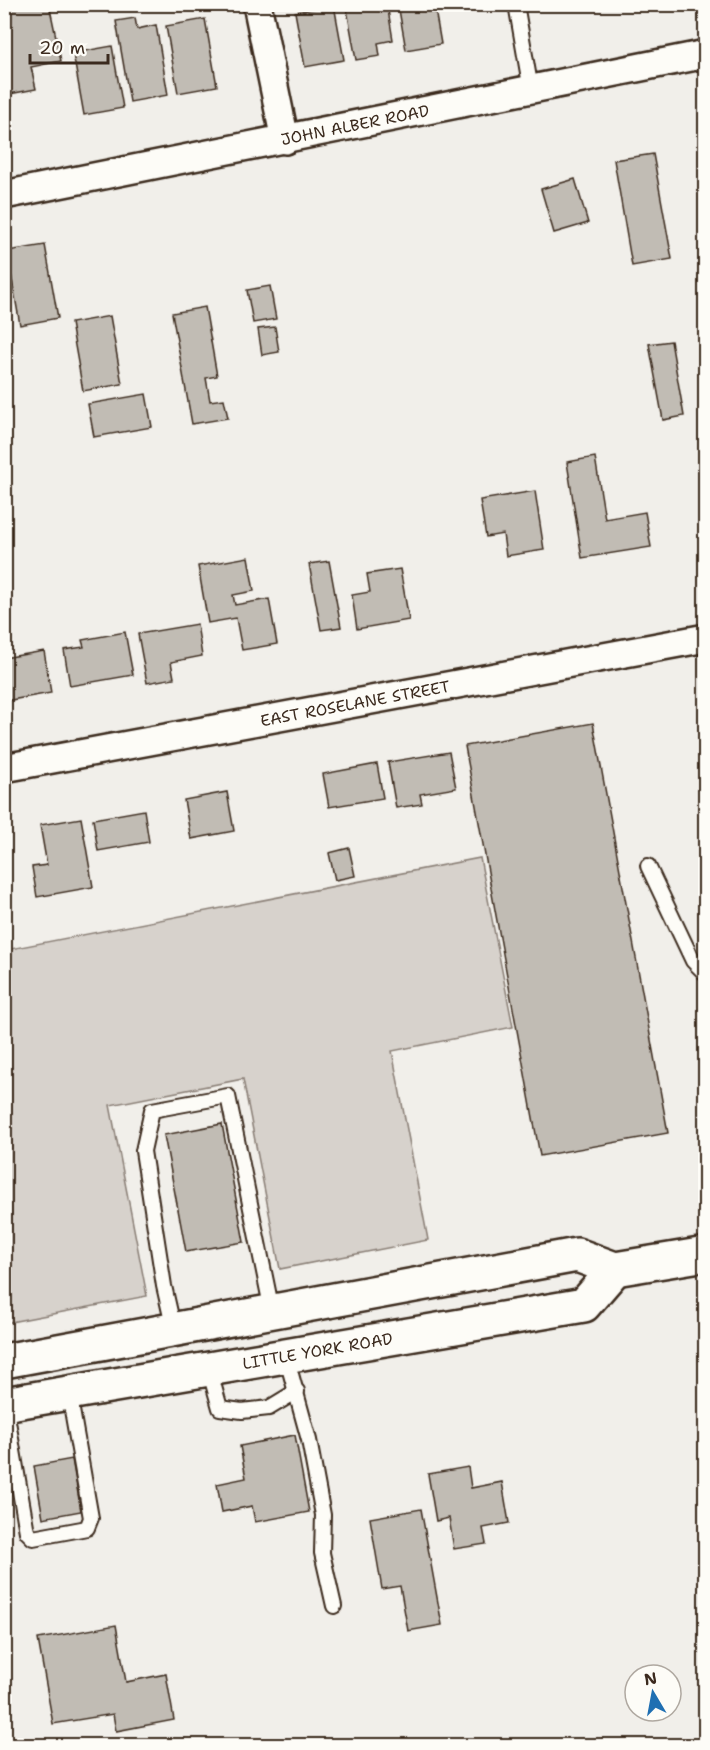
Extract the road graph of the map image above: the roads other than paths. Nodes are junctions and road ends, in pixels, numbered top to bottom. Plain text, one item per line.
1 (257, 4) edge
2 (516, 4) edge
3 (705, 54) edge
4 (531, 90) junction
5 (285, 140) junction
6 (4, 195) edge
7 (705, 638) edge
8 (4, 768) edge
9 (648, 866) dead end
10 (705, 974) edge
11 (705, 1254) edge
12 (615, 1269) junction
13 (272, 1311) junction
14 (174, 1330) junction
15 (286, 1356) junction
16 (4, 1361) edge
17 (210, 1370) junction
18 (297, 1391) junction
19 (69, 1393) junction
20 (5, 1404) edge
21 (334, 1606) dead end

1 - 5 street
2 - 4 lane
3 - 4 street, JOHN ALBER ROAD
4 - 5 street, JOHN ALBER ROAD
5 - 6 street, JOHN ALBER ROAD
7 - 8 street, EAST ROSELANE STREET
9 - 10 lane
11 - 12 main road
12 - 13 main road
12 - 15 main road, LITTLE YORK ROAD
13 - 14 main road
13 - 14 lane
13 - 15 main road
14 - 16 main road
15 - 17 main road, LITTLE YORK ROAD
15 - 18 lane
17 - 18 lane
17 - 19 main road, LITTLE YORK ROAD
18 - 21 lane
19 - 20 main road, LITTLE YORK ROAD
19 - 20 lane

